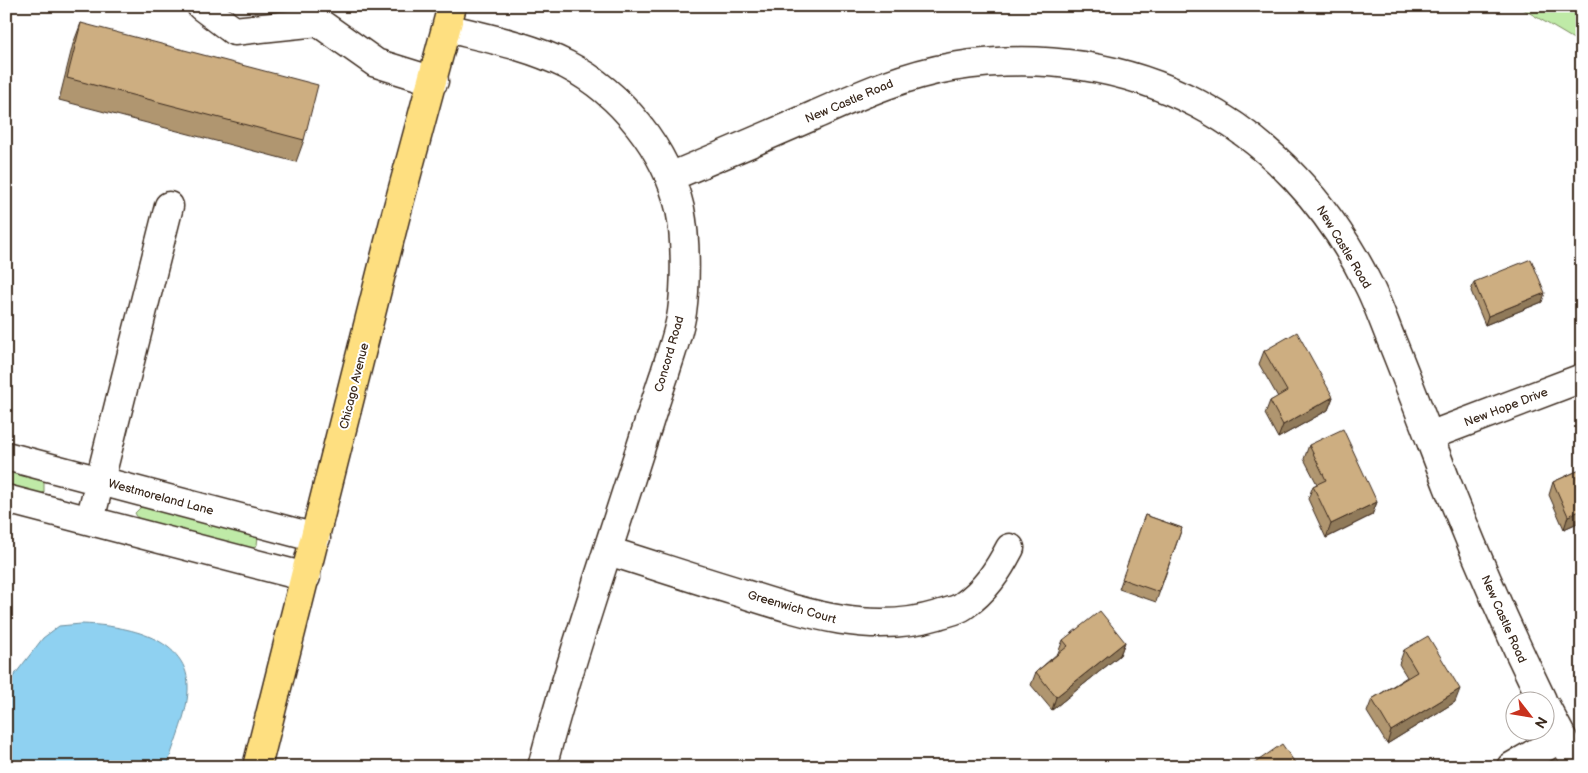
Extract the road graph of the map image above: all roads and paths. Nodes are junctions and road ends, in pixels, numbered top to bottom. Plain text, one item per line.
1 (201, 6) edge
2 (316, 14) edge
3 (450, 17) edge
4 (434, 81) junction
5 (670, 178) junction
6 (169, 206) dead end
7 (1582, 378) edge
8 (1430, 436) junction
9 (6, 456) edge
10 (100, 481) junction
11 (6, 499) edge
12 (90, 520) junction
13 (316, 538) junction
14 (1010, 548) dead end
15 (608, 551) junction
16 (306, 577) junction
17 (1537, 690) edge
18 (1556, 728) edge
19 (1561, 738) junction
20 (258, 767) edge
21 (542, 767) edge
22 (1511, 767) edge
23 (1578, 767) edge

1 - 2 street
2 - 4 street
3 - 4 main road, Chicago Avenue
3 - 5 street, Concord Road
4 - 13 main road, Chicago Avenue
5 - 8 street, New Castle Road
5 - 15 street, Concord Road
6 - 10 street
7 - 8 street, New Hope Drive
8 - 17 street, New Castle Road
9 - 10 street, Westmoreland Lane
10 - 12 street
10 - 13 street, Westmoreland Lane
11 - 12 street
12 - 16 street
13 - 16 main road, Chicago Avenue
14 - 15 street, Greenwich Court
15 - 21 street, Concord Road
16 - 20 main road, Chicago Avenue
18 - 19 street
19 - 22 street
19 - 23 street

